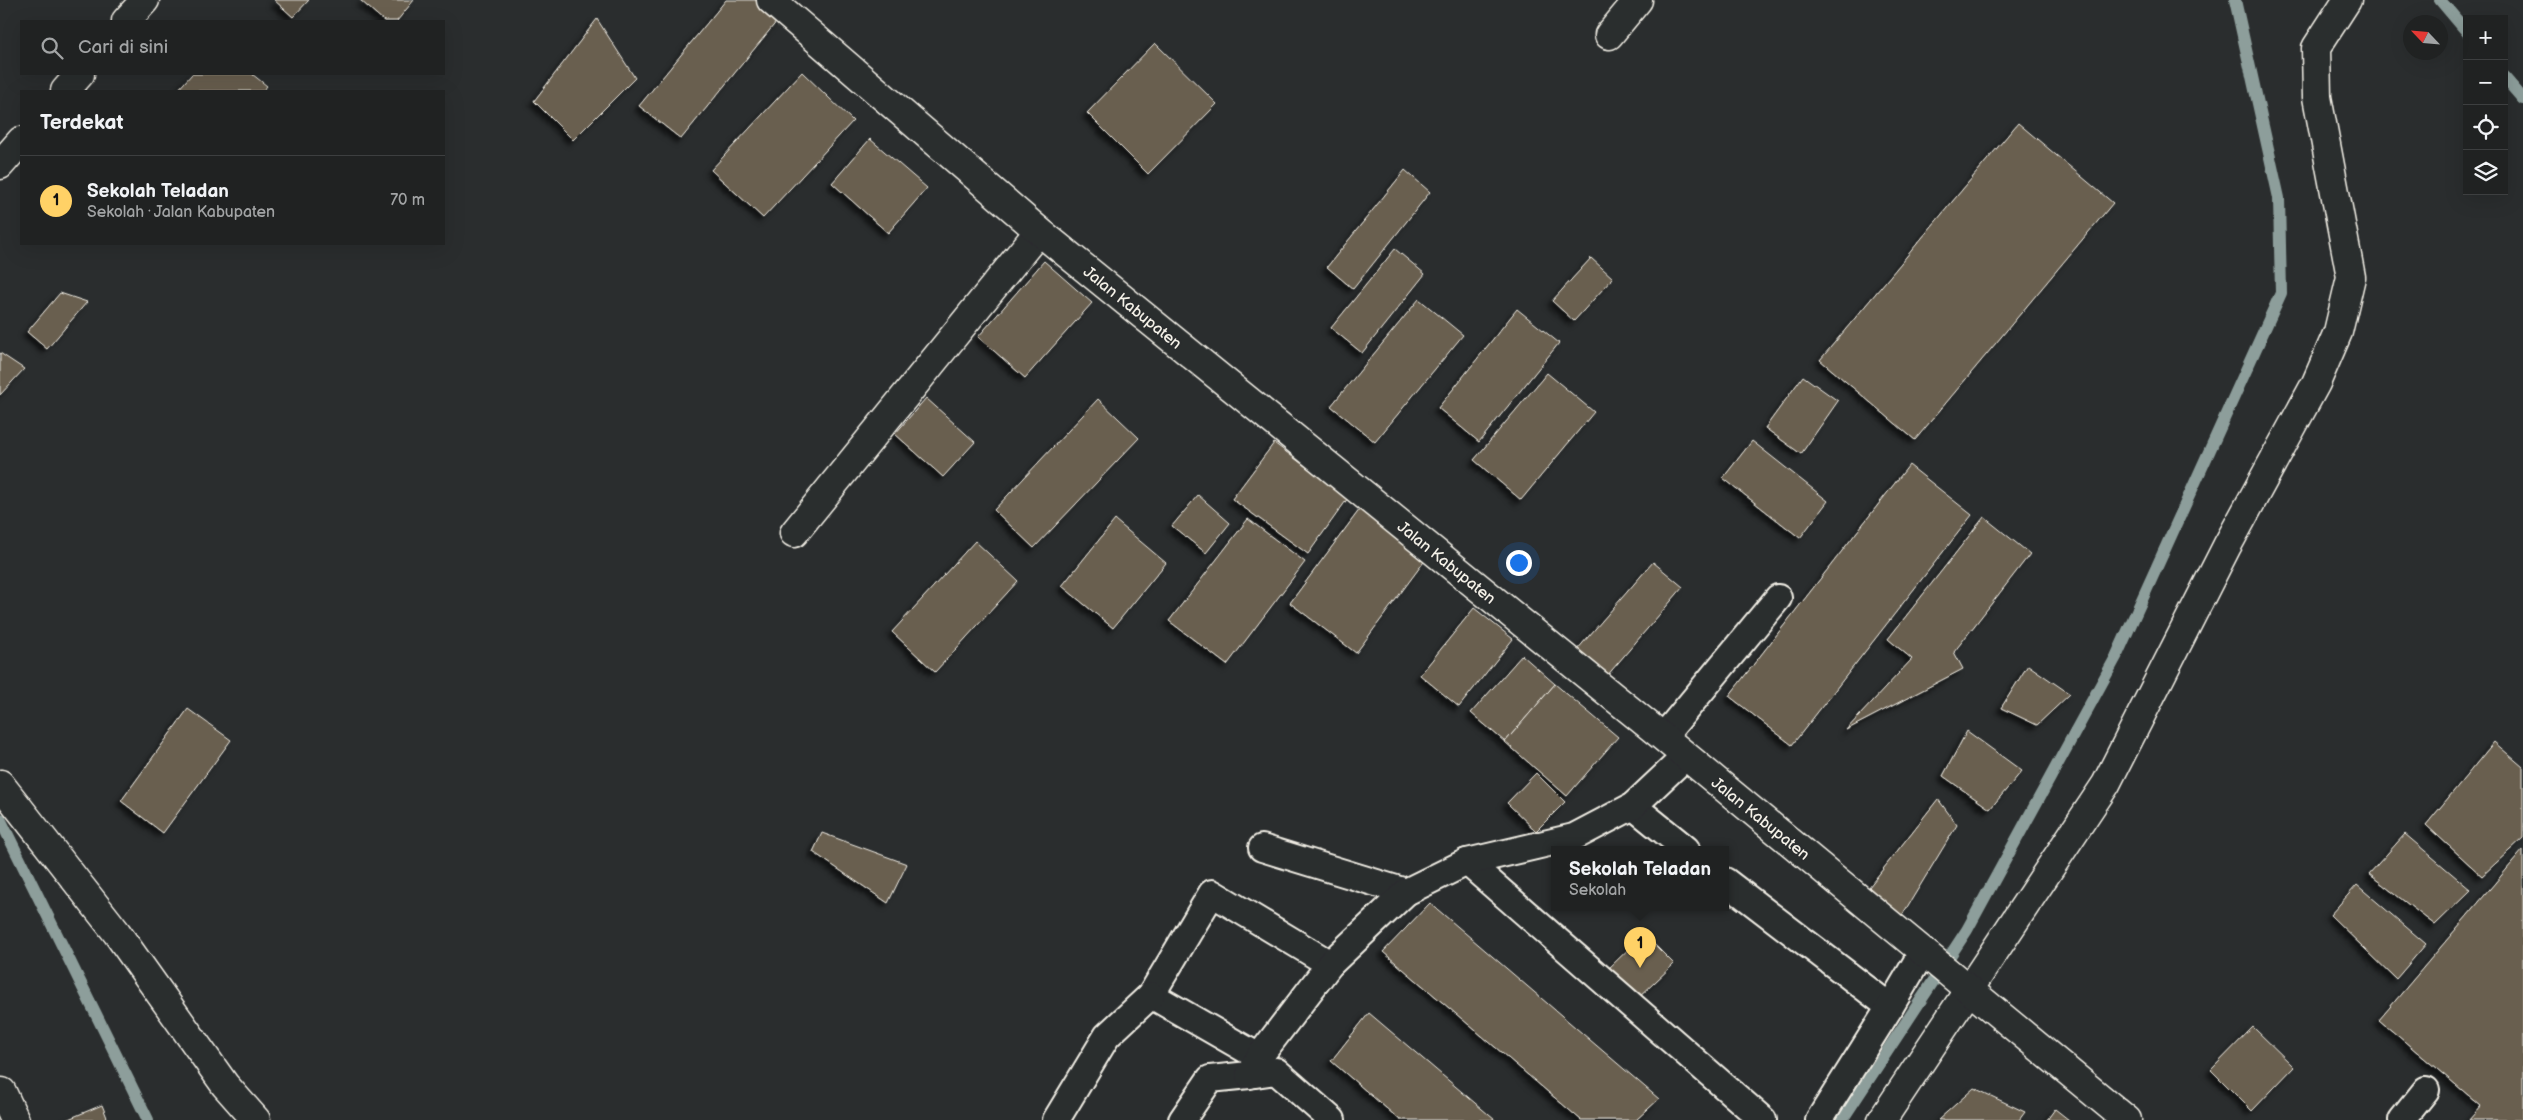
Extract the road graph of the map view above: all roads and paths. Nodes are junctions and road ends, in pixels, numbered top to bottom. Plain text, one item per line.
1 (145, 0) edge
2 (772, 0) edge
3 (1638, 0) edge
4 (2347, 0) edge
5 (127, 20) edge
6 (1609, 35) dead end
7 (79, 75) edge
8 (66, 90) edge
9 (20, 142) edge
10 (0, 165) edge
11 (1039, 231) junction
12 (794, 533) dead end
13 (1778, 598) dead end
14 (1663, 737) junction
15 (1686, 756) junction
16 (0, 784) edge
17 (1633, 806) junction
18 (1682, 846) edge
19 (1262, 848) dead end
20 (1467, 862) junction
21 (1729, 884) edge
22 (1406, 892) junction
23 (1330, 964) junction
24 (1946, 970) junction
25 (1151, 995) junction
26 (1890, 1008) junction
27 (1254, 1066) junction
28 (2426, 1090) dead end
29 (2, 1092) dead end
30 (15, 1120) edge
31 (256, 1120) edge
32 (1056, 1120) edge
33 (1182, 1120) edge
34 (1332, 1120) edge
35 (1763, 1120) edge
36 (1819, 1120) edge
37 (1882, 1120) edge
38 (2127, 1120) edge
39 (2402, 1120) edge

1 - 5 street
2 - 11 street, Jalan Kabupaten
3 - 6 street
4 - 24 street
7 - 8 street
9 - 10 street
11 - 12 street
11 - 14 street, Jalan Kabupaten
13 - 14 lane
14 - 15 street, Jalan Kabupaten
15 - 17 lane
15 - 24 street, Jalan Kabupaten
16 - 31 street
17 - 18 lane
17 - 20 lane
19 - 22 lane
20 - 22 lane
20 - 35 lane
21 - 26 lane
22 - 23 lane
23 - 25 lane
23 - 27 lane
24 - 26 lane
24 - 37 street
24 - 38 street, Jalan Kabupaten
25 - 27 lane
25 - 32 lane
26 - 36 lane
27 - 33 lane
27 - 34 lane
28 - 39 lane
29 - 30 street

